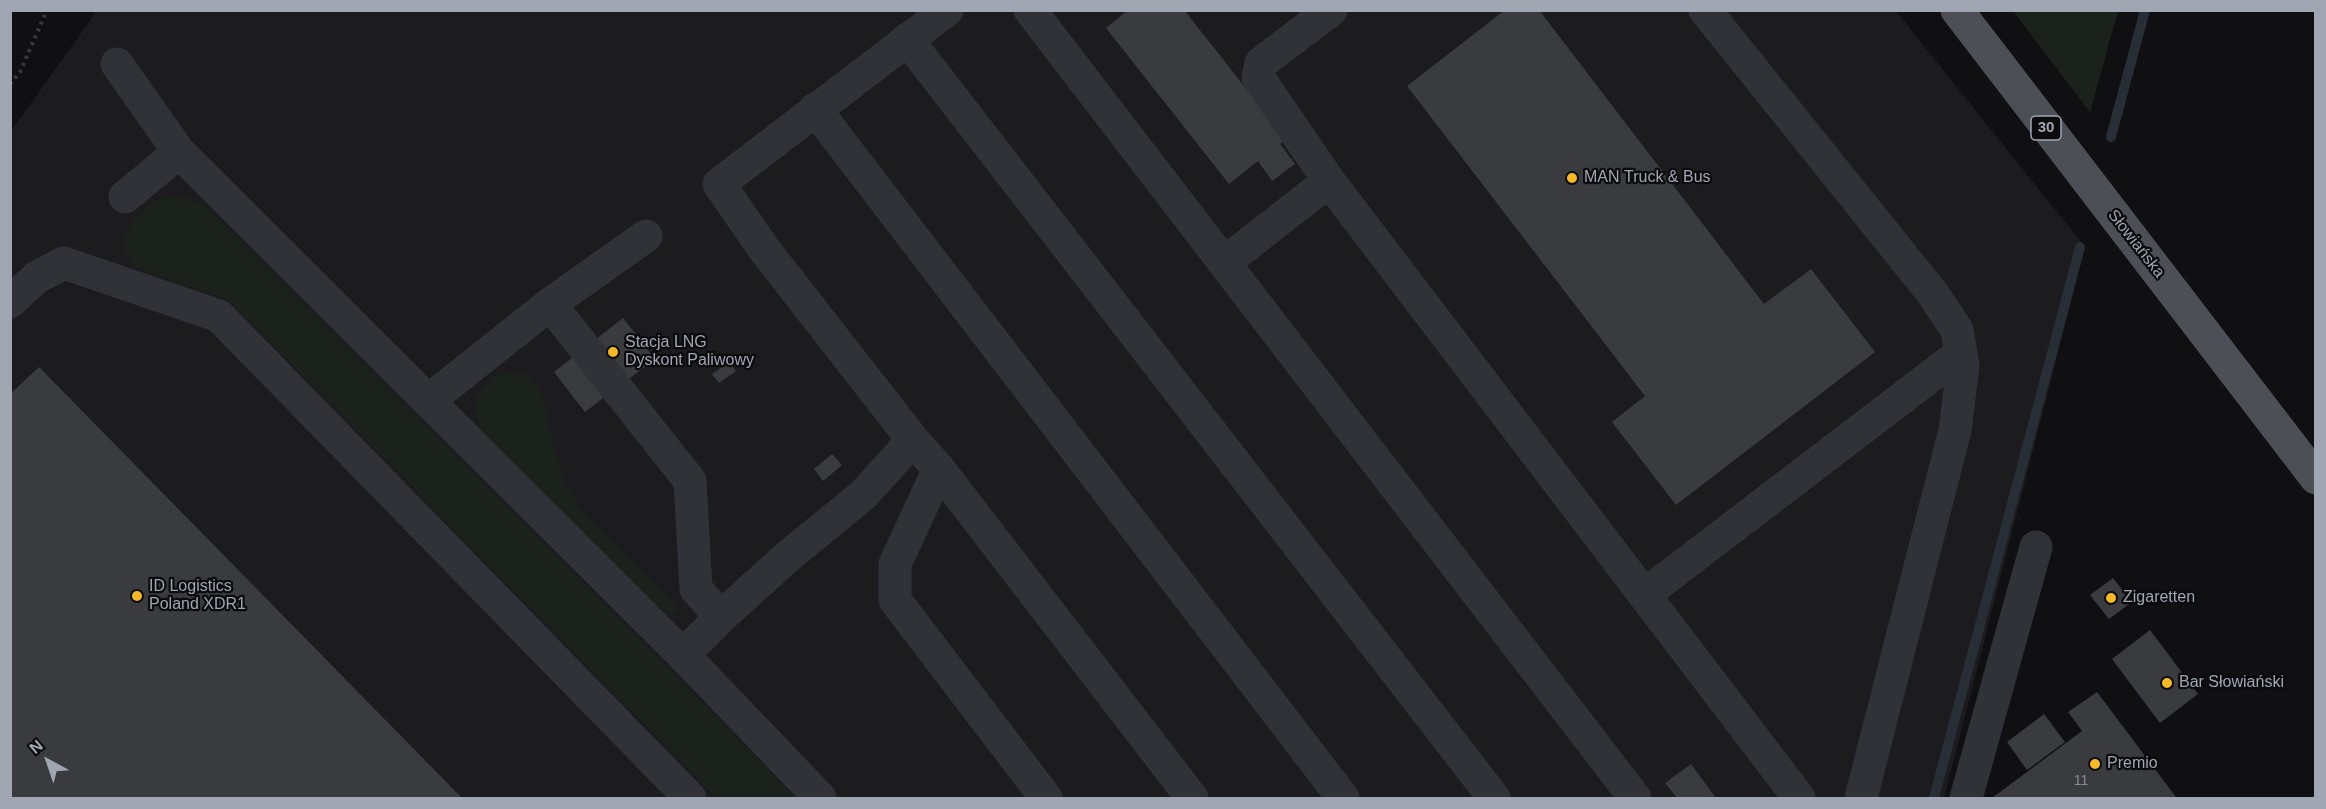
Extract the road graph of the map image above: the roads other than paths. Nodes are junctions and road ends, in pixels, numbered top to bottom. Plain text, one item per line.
1 (947, 10) edge
2 (1030, 10) edge
3 (1331, 10) edge
4 (1705, 10) edge
5 (1957, 10) edge
6 (907, 39) junction
7 (117, 64) dead end
8 (814, 109) junction
9 (179, 152) junction
10 (1329, 181) junction
11 (125, 197) dead end
12 (646, 236) dead end
13 (1224, 263) junction
14 (10, 302) edge
15 (550, 304) junction
16 (1961, 353) junction
17 (428, 401) junction
18 (913, 440) junction
19 (939, 470) junction
20 (2316, 478) edge
21 (2036, 547) dead end
22 (1644, 595) junction
23 (721, 616) junction
24 (683, 656) junction
25 (690, 798) edge
26 (820, 798) edge
27 (1046, 798) edge
28 (1192, 798) edge
29 (1343, 798) edge
30 (1494, 798) edge
31 (1635, 798) edge
32 (1798, 798) edge
33 (1861, 798) edge
34 (1966, 798) edge

1 - 6 street
2 - 13 street
3 - 10 street
4 - 16 street
5 - 20 main road, Słowiańska / 30
6 - 8 street
6 - 30 street
7 - 9 street
8 - 18 street
8 - 29 street
9 - 11 street
9 - 17 street
10 - 13 street
10 - 22 street
12 - 15 street
13 - 31 street
14 - 25 street
15 - 17 street
15 - 23 street
16 - 22 street
16 - 33 street
17 - 24 street
18 - 19 street
18 - 23 street
19 - 27 street
19 - 28 street
21 - 34 street
22 - 32 street
23 - 24 street
24 - 26 street

